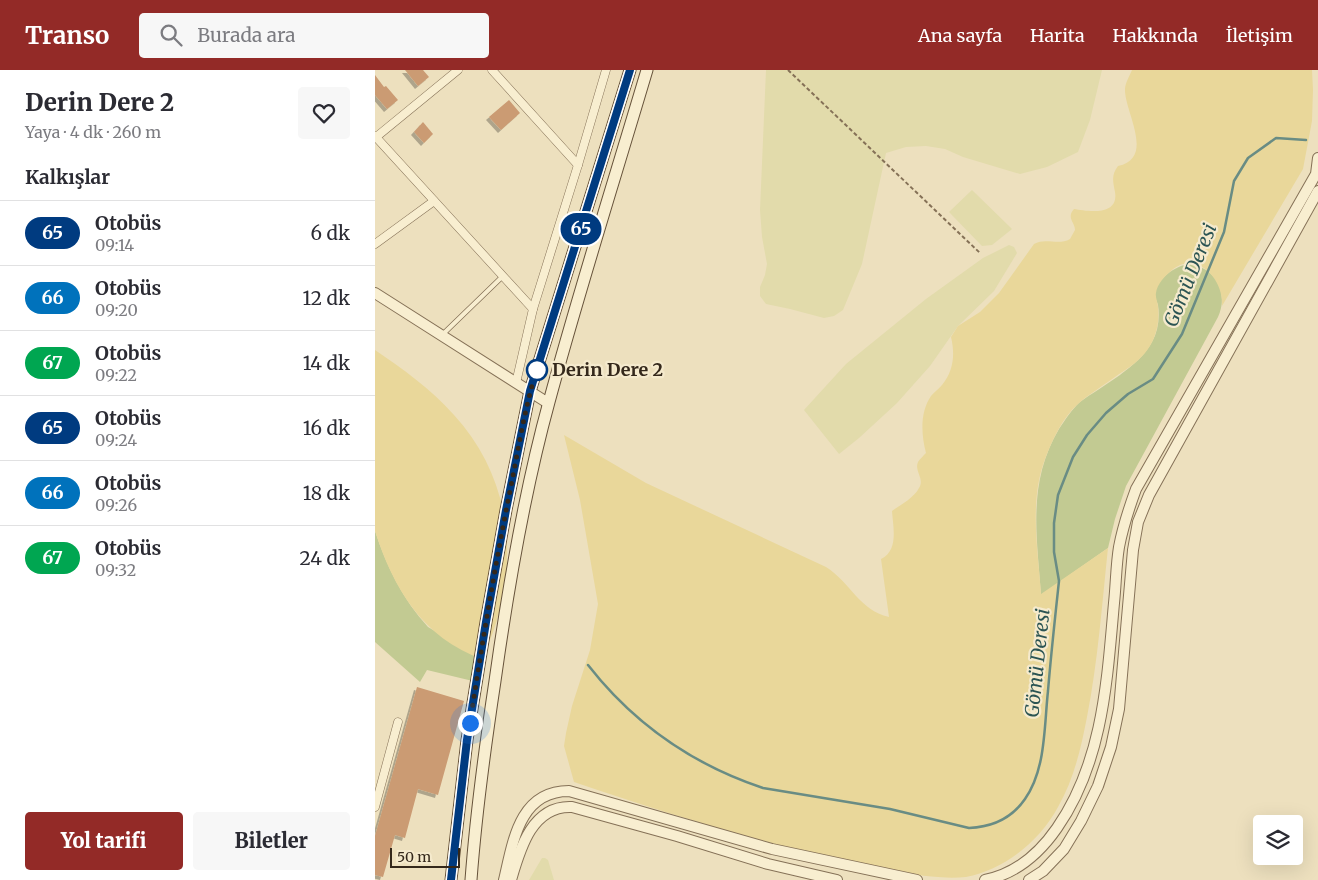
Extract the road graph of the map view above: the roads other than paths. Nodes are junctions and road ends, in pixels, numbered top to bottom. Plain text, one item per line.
1 (458, 70) edge
2 (492, 70) edge
3 (606, 70) edge
4 (630, 70) edge
5 (647, 70) edge
6 (375, 137) edge
7 (1318, 158) edge
8 (578, 165) junction
9 (1318, 191) edge
10 (434, 201) junction
11 (375, 244) edge
12 (503, 276) junction
13 (375, 293) edge
14 (533, 309) junction
15 (442, 335) junction
16 (516, 383) junction
17 (530, 391) junction
18 (548, 403) junction
19 (398, 722) dead end
20 (375, 807) edge
21 (451, 880) edge
22 (471, 880) edge
23 (504, 880) edge
24 (511, 880) edge
25 (837, 880) edge
26 (917, 880) edge
27 (985, 880) edge
28 (1029, 880) edge

1 - 6 street
2 - 8 street
3 - 8 street
4 - 17 main road
5 - 18 main road
6 - 10 street
7 - 27 street
8 - 14 street
9 - 28 street
10 - 11 street
10 - 12 street
12 - 14 street
12 - 15 lane
13 - 15 street
14 - 16 street
15 - 16 street
16 - 17 street
17 - 18 street
17 - 21 main road
18 - 22 main road
19 - 20 street
23 - 26 street
24 - 25 street

